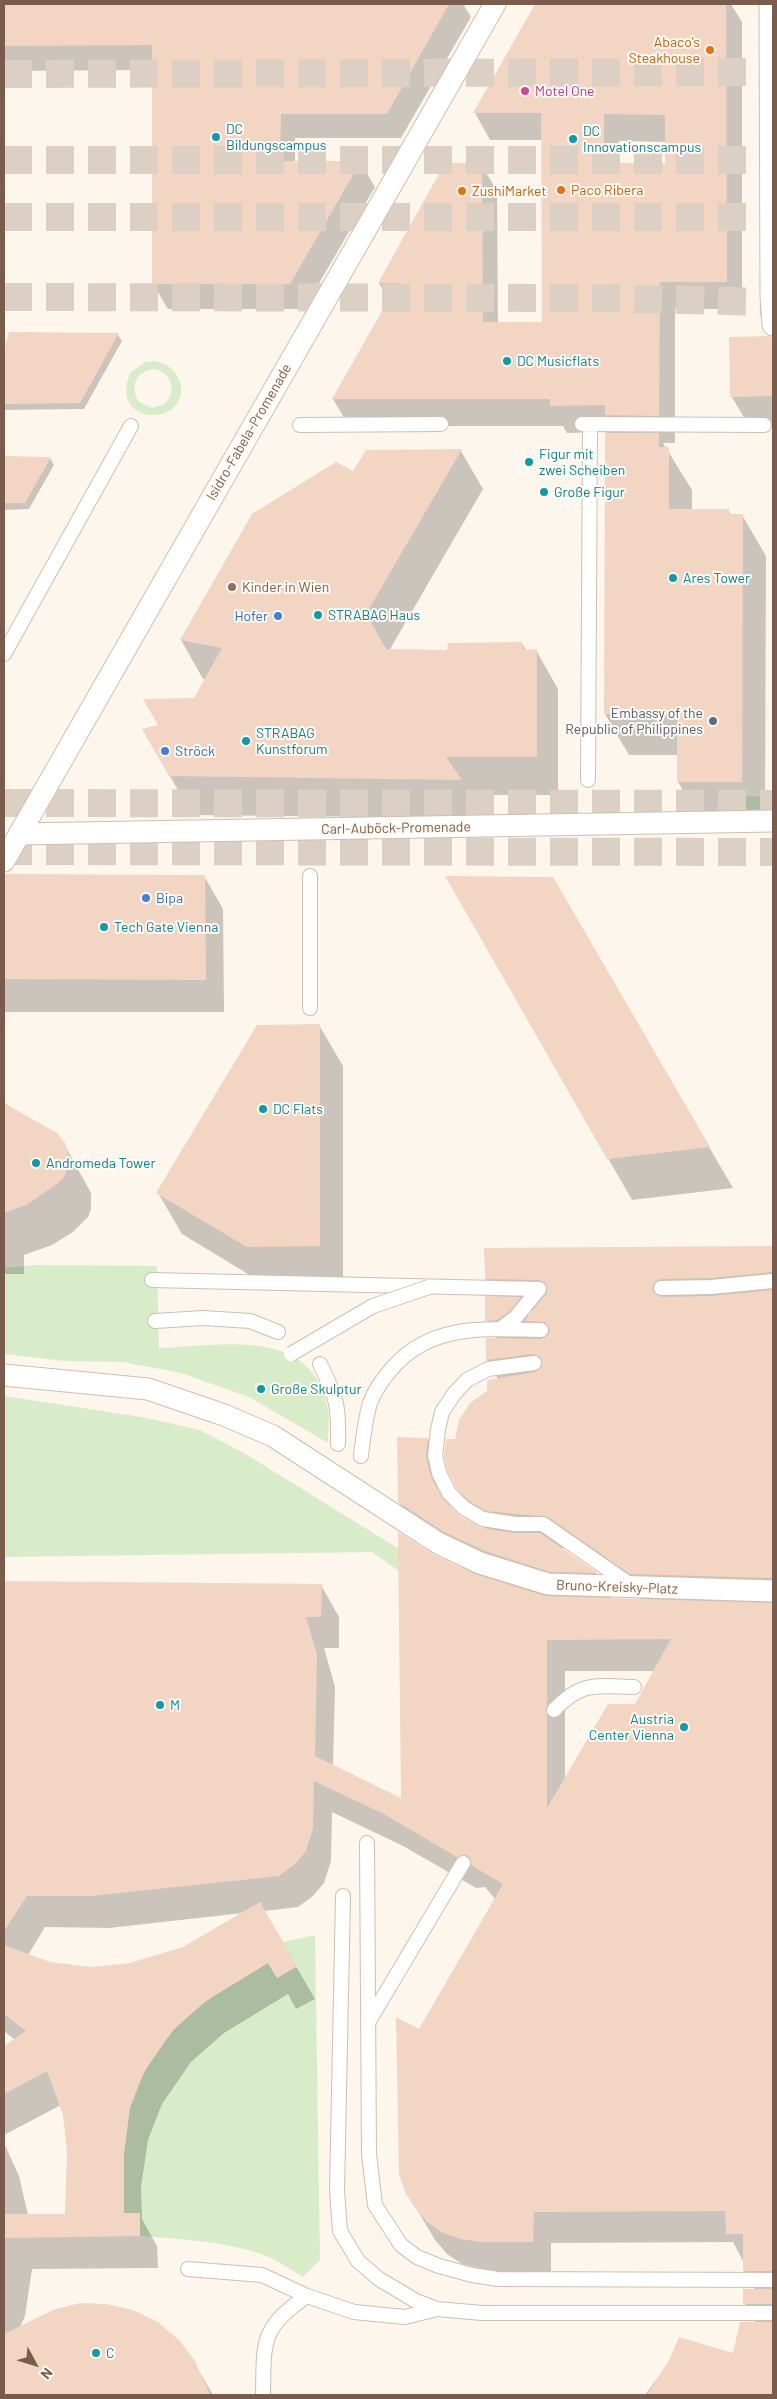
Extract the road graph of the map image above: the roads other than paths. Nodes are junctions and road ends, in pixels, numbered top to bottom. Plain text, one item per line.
1 (496, 4) edge
2 (770, 6) dead end
3 (773, 325) edge
4 (441, 424) dead end
5 (300, 425) dead end
6 (764, 425) dead end
7 (131, 426) dead end
8 (4, 654) edge
9 (588, 780) dead end
10 (773, 821) edge
11 (19, 834) junction
12 (4, 861) edge
13 (310, 876) dead end
14 (310, 1008) dead end
15 (152, 1280) dead end
16 (773, 1281) edge
17 (429, 1287) junction
18 (660, 1288) dead end
19 (155, 1321) dead end
20 (500, 1329) junction
21 (541, 1330) dead end
22 (278, 1332) dead end
23 (291, 1354) dead end
24 (534, 1363) dead end
25 (320, 1364) dead end
26 (4, 1375) edge
27 (338, 1444) dead end
28 (361, 1456) dead end
29 (635, 1588) junction
30 (773, 1591) edge
31 (634, 1687) dead end
32 (554, 1710) dead end
33 (367, 1843) dead end
34 (463, 1863) dead end
35 (344, 1896) dead end
36 (368, 2022) junction
37 (188, 2269) dead end
38 (773, 2280) edge
39 (307, 2296) junction
40 (437, 2309) junction
41 (773, 2313) edge
42 (263, 2395) edge

1 - 11 street, Isidro-Fabela-Promenade
2 - 3 street
4 - 5 lane
6 - 9 lane
7 - 8 lane
10 - 11 street, Carl-Auböck-Promenade
11 - 12 street, Isidro-Fabela-Promenade
13 - 14 lane
15 - 17 lane
16 - 18 lane
17 - 20 lane
17 - 23 lane, bridge
19 - 22 lane
20 - 21 lane
20 - 28 lane
24 - 29 lane
25 - 27 lane
26 - 29 street, Bruno-Kreisky-Platz
29 - 30 street, Bruno-Kreisky-Platz
31 - 32 lane
33 - 36 lane
34 - 36 lane
35 - 40 lane
36 - 38 lane
37 - 39 lane
39 - 40 lane
39 - 42 lane
40 - 41 lane

